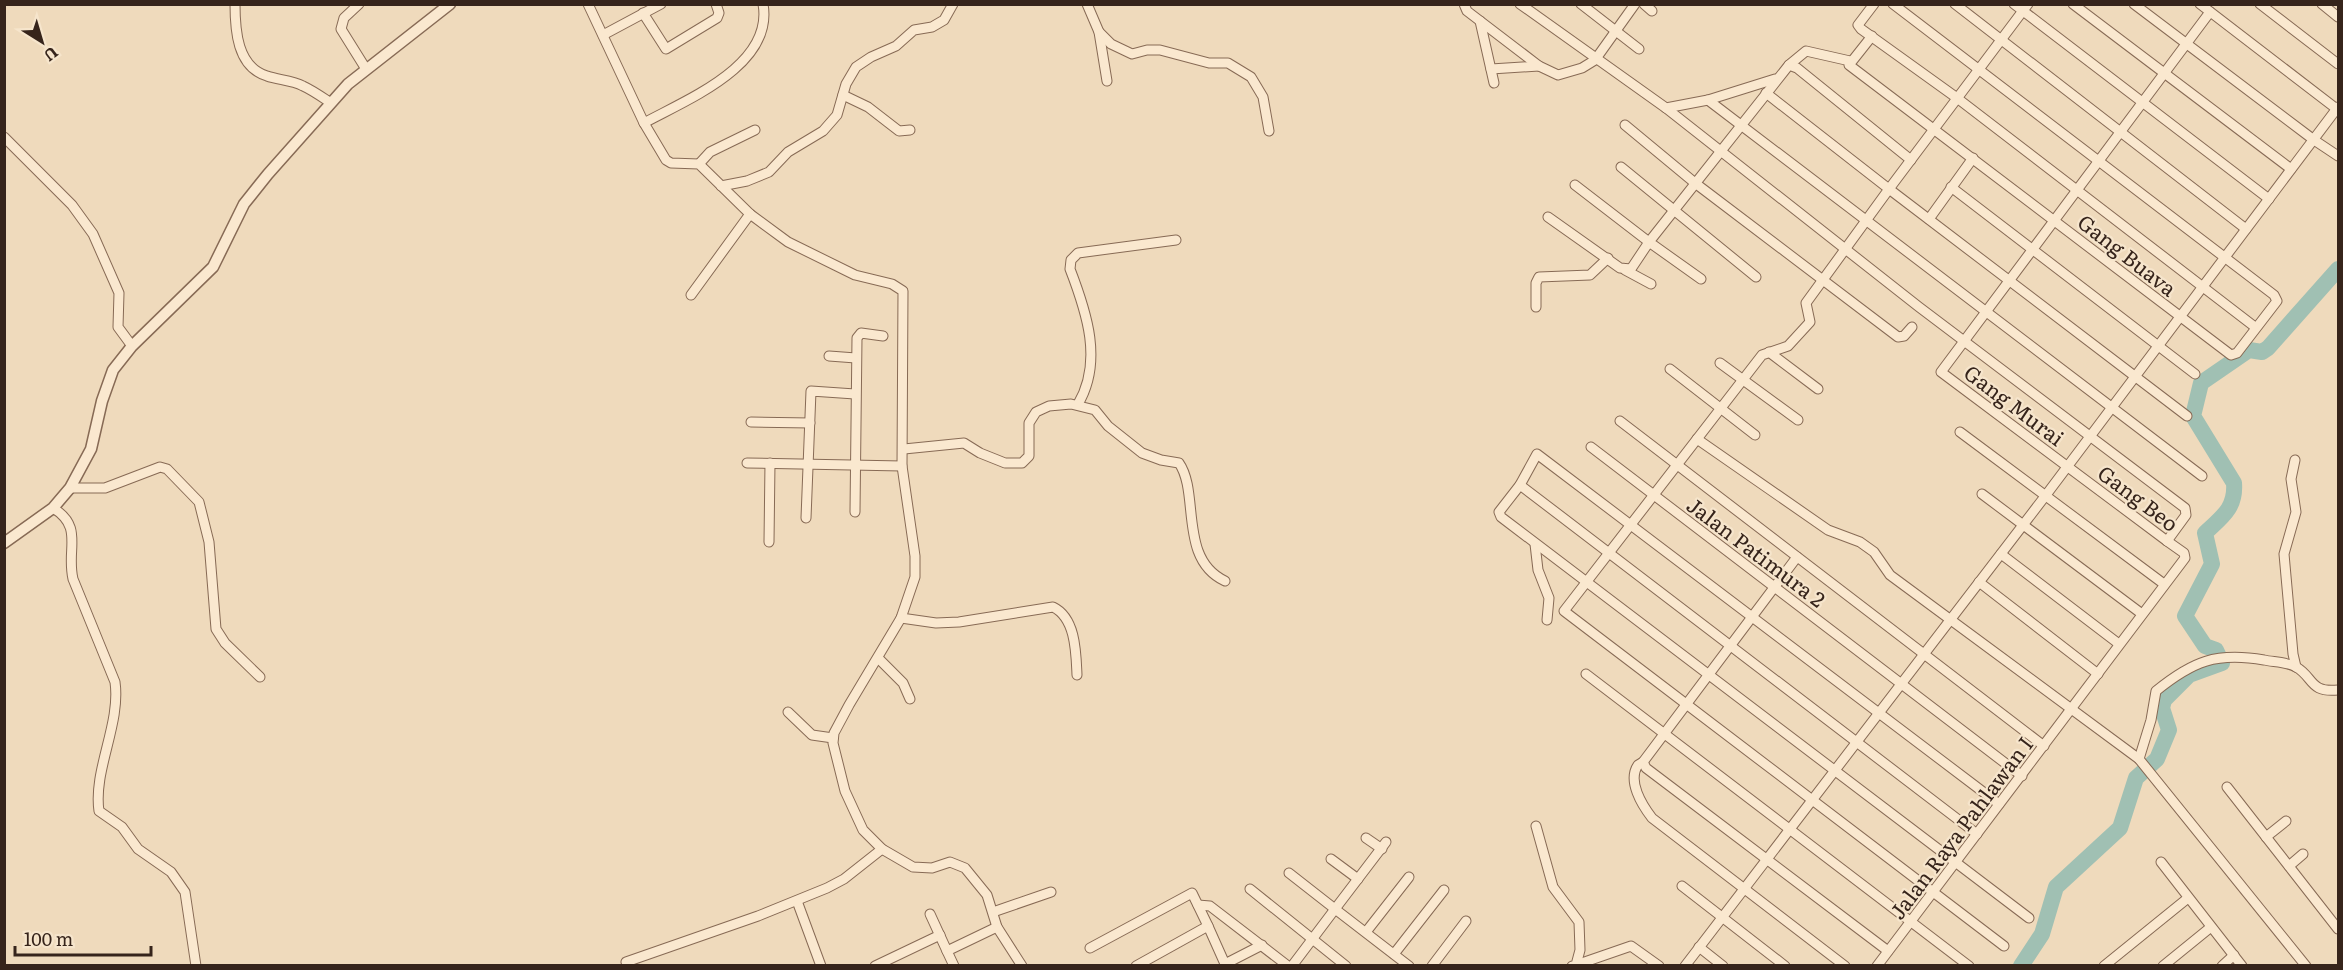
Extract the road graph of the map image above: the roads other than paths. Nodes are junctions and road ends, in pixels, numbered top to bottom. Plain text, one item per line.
1 (235, 4) edge
2 (359, 4) edge
3 (450, 4) edge
4 (588, 4) edge
5 (661, 4) edge
6 (716, 4) edge
7 (763, 4) edge
8 (953, 4) edge
9 (1087, 4) edge
10 (1464, 4) edge
11 (1520, 4) edge
12 (1581, 4) edge
13 (1635, 4) edge
14 (1874, 4) edge
15 (1893, 4) edge
16 (1955, 4) edge
17 (2014, 4) edge
18 (2073, 4) edge
19 (2134, 4) edge
20 (2200, 4) edge
21 (2260, 4) edge
22 (2322, 4) edge
23 (2025, 8) edge
24 (2210, 12) junction
25 (643, 13) junction
26 (2338, 17) edge
27 (1480, 21) junction
28 (1617, 31) junction
29 (1100, 32) junction
30 (603, 35) junction
31 (1872, 36) junction
32 (2000, 40) junction
33 (2187, 44) junction
34 (1639, 49) dead end
35 (1595, 60) junction
36 (1850, 61) junction
37 (2338, 64) edge
38 (1789, 65) junction
39 (1539, 66) junction
40 (1978, 68) junction
41 (366, 69) junction
42 (1491, 69) junction
43 (2165, 73) junction
44 (1775, 80) junction
45 (1107, 81) dead end
46 (1494, 83) dead end
47 (1766, 93) junction
48 (843, 95) junction
49 (1956, 98) junction
50 (1708, 100) junction
51 (331, 103) junction
52 (2142, 103) junction
53 (1666, 108) junction
54 (2338, 109) edge
55 (644, 123) junction
56 (1741, 124) junction
57 (1625, 125) dead end
58 (1935, 129) junction
59 (755, 130) dead end
60 (910, 130) dead end
61 (1269, 131) dead end
62 (2120, 132) junction
63 (4, 137) edge
64 (2314, 140) junction
65 (1719, 153) junction
66 (2338, 156) edge
67 (1973, 158) junction
68 (1911, 160) junction
69 (2097, 161) junction
70 (699, 164) junction
71 (1621, 167) dead end
72 (2291, 169) junction
73 (1695, 183) junction
74 (1575, 185) dead end
75 (721, 186) junction
76 (1951, 187) junction
77 (1889, 189) junction
78 (2076, 190) junction
79 (2269, 199) junction
80 (1673, 211) junction
81 (750, 214) junction
82 (1548, 217) dead end
83 (1867, 219) junction
84 (1929, 219) junction
85 (2053, 219) junction
86 (2246, 229) junction
87 (1176, 240) dead end
88 (1649, 242) junction
89 (1846, 249) junction
90 (2031, 249) junction
91 (2224, 257) junction
92 (1608, 258) junction
93 (1625, 270) junction
94 (1756, 277) dead end
95 (1701, 279) dead end
96 (1822, 280) junction
97 (2009, 280) junction
98 (1651, 284) dead end
99 (2203, 287) junction
100 (691, 295) dead end
101 (1536, 307) dead end
102 (1985, 311) junction
103 (2180, 317) junction
104 (1912, 327) dead end
105 (2255, 327) junction
106 (883, 336) dead end
107 (1964, 340) junction
108 (2158, 345) junction
109 (132, 346) junction
110 (1769, 352) junction
111 (829, 356) dead end
112 (856, 358) junction
113 (1720, 363) dead end
114 (1670, 369) dead end
115 (2195, 374) dead end
116 (2134, 376) junction
117 (1743, 380) junction
118 (1818, 389) dead end
119 (855, 394) junction
120 (1078, 404) junction
121 (2111, 406) junction
122 (1720, 409) junction
123 (2187, 416) dead end
124 (1798, 420) dead end
125 (1620, 421) dead end
126 (751, 422) dead end
127 (810, 423) junction
128 (1960, 432) dead end
129 (1755, 435) dead end
130 (2090, 436) junction
131 (1697, 438) junction
132 (1591, 447) dead end
133 (904, 449) junction
134 (2295, 460) dead end
135 (747, 462) dead end
136 (770, 464) junction
137 (809, 465) junction
138 (1676, 465) junction
139 (902, 466) junction
140 (2068, 466) junction
141 (855, 467) junction
142 (2202, 476) dead end
143 (1520, 485) junction
144 (70, 488) junction
145 (1653, 494) junction
146 (1982, 494) dead end
147 (2046, 495) junction
148 (53, 508) junction
149 (855, 512) dead end
150 (806, 518) dead end
151 (1630, 523) junction
152 (2022, 525) junction
153 (2167, 541) junction
154 (769, 542) dead end
155 (4, 543) edge
156 (1535, 544) junction
157 (1608, 553) junction
158 (2001, 554) junction
159 (1797, 557) junction
160 (2185, 558) joint
161 (1225, 581) dead end
162 (1585, 582) junction
163 (1979, 582) junction
164 (2164, 584) junction
165 (1774, 587) junction
166 (2139, 612) junction
167 (1752, 616) junction
168 (901, 618) junction
169 (1950, 618) junction
170 (1547, 620) dead end
171 (2120, 644) junction
172 (1730, 645) junction
173 (1924, 653) junction
174 (878, 658) junction
175 (2296, 667) junction
176 (2098, 674) junction
177 (1077, 675) dead end
178 (1586, 675) dead end
179 (1707, 675) junction
180 (260, 677) dead end
181 (1901, 684) junction
182 (2338, 690) edge
183 (910, 699) dead end
184 (1685, 704) junction
185 (2072, 709) junction
186 (788, 712) dead end
187 (1879, 712) junction
188 (1663, 733) junction
189 (833, 738) junction
190 (1857, 742) junction
191 (2044, 746) junction
192 (2141, 761) junction
193 (1644, 762) junction
194 (1835, 771) junction
195 (2022, 776) junction
196 (2227, 787) dead end
197 (1812, 800) junction
198 (1999, 804) junction
199 (2286, 821) dead end
200 (1536, 826) dead end
201 (1789, 830) junction
202 (1977, 834) junction
203 (2266, 837) junction
204 (1366, 838) dead end
205 (882, 849) junction
206 (2303, 854) dead end
207 (1331, 859) dead end
208 (1767, 859) junction
209 (2161, 862) dead end
210 (1955, 863) junction
211 (2289, 866) junction
212 (1289, 873) dead end
213 (1409, 877) dead end
214 (1358, 879) junction
215 (1682, 886) dead end
216 (1250, 889) dead end
217 (1745, 889) junction
218 (1444, 890) dead end
219 (1051, 892) dead end
220 (1932, 892) junction
221 (2188, 898) junction
222 (796, 901) junction
223 (1198, 905) junction
224 (1335, 909) junction
225 (993, 912) junction
226 (930, 914) dead end
227 (1721, 917) junction
228 (2029, 918) dead end
229 (1466, 921) dead end
230 (1910, 922) junction
231 (2337, 924) edge
232 (1208, 926) junction
233 (997, 927) junction
234 (2211, 927) junction
235 (1366, 932) junction
236 (940, 935) junction
237 (1311, 940) junction
238 (1262, 945) junction
239 (2004, 946) dead end
240 (1699, 947) junction
241 (1090, 948) dead end
242 (947, 951) junction
243 (1888, 951) junction
244 (1394, 954) junction
245 (2234, 956) junction
246 (626, 963) dead end
247 (1594, 963) edge
248 (1224, 965) edge
249 (1574, 965) edge
250 (196, 966) edge
251 (821, 966) edge
252 (875, 966) edge
253 (954, 966) edge
254 (1022, 966) edge
255 (1136, 966) edge
256 (1290, 966) edge
257 (1346, 966) edge
258 (1409, 966) edge
259 (1432, 966) edge
260 (1659, 966) edge
261 (1685, 966) edge
262 (1723, 966) edge
263 (1785, 966) edge
264 (1845, 966) edge
265 (1877, 966) edge
266 (1969, 966) edge
267 (2104, 966) edge
268 (2163, 966) edge
269 (2222, 966) edge
270 (2242, 966) edge
271 (2306, 966) edge

1 - 51 street
2 - 41 street
3 - 41 street
4 - 30 street
5 - 25 street
6 - 25 street
7 - 55 street
8 - 48 street
9 - 29 street
10 - 27 street
11 - 35 street
12 - 28 street
13 - 28 street
14 - 31 street
15 - 40 street
16 - 32 street
17 - 23 street
18 - 43 street
19 - 33 street
20 - 24 street
21 - 37 street
22 - 26 street
23 - 32 street
23 - 52 street
24 - 33 street
24 - 54 street
25 - 30 street
27 - 39 street
27 - 42 street
28 - 34 street
28 - 35 street
29 - 45 street
29 - 61 street
30 - 55 street
31 - 36 street
31 - 49 street
32 - 40 street
32 - 62 street
33 - 43 street
33 - 64 street
35 - 39 street
35 - 53 street
36 - 38 street
36 - 58 street, Gang Buava
38 - 44 street
38 - 68 street
39 - 42 street
40 - 49 street
40 - 69 street
41 - 51 street
42 - 46 street
43 - 52 street
43 - 72 street
44 - 47 street
44 - 50 street
47 - 56 street
47 - 77 street
48 - 60 street
48 - 75 street
49 - 58 street
49 - 78 street
50 - 53 street
50 - 56 street
51 - 109 street
52 - 62 street
52 - 79 street
53 - 65 street
54 - 64 street
55 - 70 street
56 - 65 street
56 - 83 street
57 - 73 street
58 - 67 street, Gang Buava
58 - 68 street
59 - 70 street
62 - 69 street
62 - 86 street
63 - 109 street
64 - 66 street
64 - 72 street
65 - 73 street
65 - 89 street
67 - 76 street
67 - 85 street, Gang Buava
68 - 77 street
69 - 78 street
69 - 91 street
70 - 75 street
71 - 80 street
72 - 79 street
73 - 80 street
73 - 96 street
74 - 88 street
75 - 81 street
76 - 84 street
76 - 90 street
77 - 83 street
77 - 84 street
78 - 85 street
78 - 99 street
79 - 86 street
80 - 88 street
80 - 94 street
81 - 100 street
81 - 133 street
82 - 92 street
83 - 89 street
83 - 102 street
84 - 97 street
85 - 90 street
85 - 103 street, Gang Buava
86 - 91 street
87 - 120 street
88 - 93 street
88 - 95 street
89 - 96 street
89 - 107 street
90 - 97 street
90 - 108 street
91 - 99 street
91 - 105 street
92 - 93 street
92 - 101 street
93 - 98 street
96 - 104 street
96 - 110 street
97 - 102 street
97 - 116 street
99 - 103 street
99 - 105 street
102 - 107 street
102 - 121 street
103 - 105 street, Gang Buava
103 - 108 street
106 - 112 street
107 - 130 street
107 - 140 street, Gang Murai
108 - 115 street
108 - 116 street
109 - 144 street
110 - 117 street
110 - 118 street
111 - 112 street
112 - 119 street
113 - 117 street
114 - 122 street
116 - 121 street
116 - 123 street
117 - 122 street
117 - 124 street
119 - 127 street
119 - 141 street
120 - 133 street
120 - 161 street
121 - 130 street
121 - 142 street
122 - 129 street
122 - 131 street
125 - 138 street
126 - 127 street
127 - 137 street
128 - 147 street
130 - 140 street
130 - 153 street
131 - 138 street
131 - 169 street
132 - 145 street, Jalan Patimura 2
133 - 139 street
134 - 175 street
135 - 136 street
136 - 137 street
136 - 154 street
137 - 141 street
137 - 150 street
138 - 145 street
138 - 159 street
139 - 141 street
139 - 168 street
140 - 147 street
140 - 153 street, Gang Beo
141 - 149 street
143 - 151 street
143 - 156 street
143 - 157 street
144 - 148 street
144 - 180 street
145 - 151 street
145 - 165 street, Jalan Patimura 2
146 - 152 street
147 - 152 street
147 - 164 street
148 - 155 street
148 - 250 street
151 - 157 street
151 - 167 street
152 - 158 street
152 - 166 street
153 - 160 street, Gang Beo
156 - 162 street
156 - 170 street
157 - 162 street
157 - 172 street
158 - 163 street
158 - 171 street
159 - 165 street
159 - 173 street
160 - 164 street, Jalan Raya Pahlawan I
162 - 179 street
162 - 184 street
163 - 169 street
163 - 176 street
164 - 166 street, Jalan Raya Pahlawan I
165 - 167 street
165 - 181 street, Jalan Patimura 2
166 - 171 street, Jalan Raya Pahlawan I
167 - 172 street
167 - 187 street
168 - 174 street
168 - 177 street
169 - 173 street
169 - 185 street
171 - 176 street, Jalan Raya Pahlawan I
172 - 179 street
172 - 190 street
173 - 181 street
173 - 191 street
174 - 183 street
174 - 189 street
175 - 182 street
175 - 192 street
176 - 185 street, Jalan Raya Pahlawan I
178 - 188 street
179 - 184 street
179 - 194 street
181 - 187 street
181 - 195 street, Jalan Patimura 2
184 - 188 street
184 - 197 street
185 - 191 street, Jalan Raya Pahlawan I
185 - 192 street
186 - 189 street
187 - 190 street
187 - 198 street
188 - 193 street
188 - 201 street
189 - 205 street
190 - 194 street
190 - 202 street
191 - 195 street, Jalan Raya Pahlawan I
192 - 271 street
193 - 208 street
193 - 217 street
194 - 197 street
194 - 210 street
195 - 198 street, Jalan Raya Pahlawan I
196 - 203 street
197 - 201 street
197 - 220 street
198 - 202 street, Jalan Raya Pahlawan I
199 - 203 street
200 - 249 street
201 - 208 street
201 - 230 street
202 - 210 street, Jalan Raya Pahlawan I
203 - 211 street
204 - 214 street
205 - 222 street
205 - 225 street
206 - 211 street
207 - 214 street
208 - 217 street
208 - 243 street
209 - 221 street
210 - 220 street, Jalan Raya Pahlawan I
210 - 228 street
211 - 231 street
212 - 224 street
213 - 235 street
214 - 224 street
215 - 227 street
216 - 237 street
217 - 227 street
217 - 264 street
218 - 244 street
219 - 225 street
220 - 230 street, Jalan Raya Pahlawan I
220 - 239 street
221 - 234 street
221 - 267 street
222 - 246 street
222 - 251 street
223 - 232 street
223 - 238 street
223 - 241 street
224 - 235 street
224 - 237 street
225 - 233 street
226 - 236 street
227 - 240 street
227 - 263 street
229 - 259 street
230 - 243 street, Jalan Raya Pahlawan I
230 - 266 street
232 - 248 street
232 - 255 street
233 - 242 street
233 - 254 street
234 - 245 street
234 - 268 street
235 - 244 street
236 - 242 street
236 - 252 street
237 - 256 street
237 - 257 street
238 - 248 street
238 - 256 street
240 - 261 street
240 - 262 street
242 - 253 street
243 - 265 street, Jalan Raya Pahlawan I
244 - 258 street
245 - 269 street
245 - 270 street
247 - 249 street
247 - 260 street

